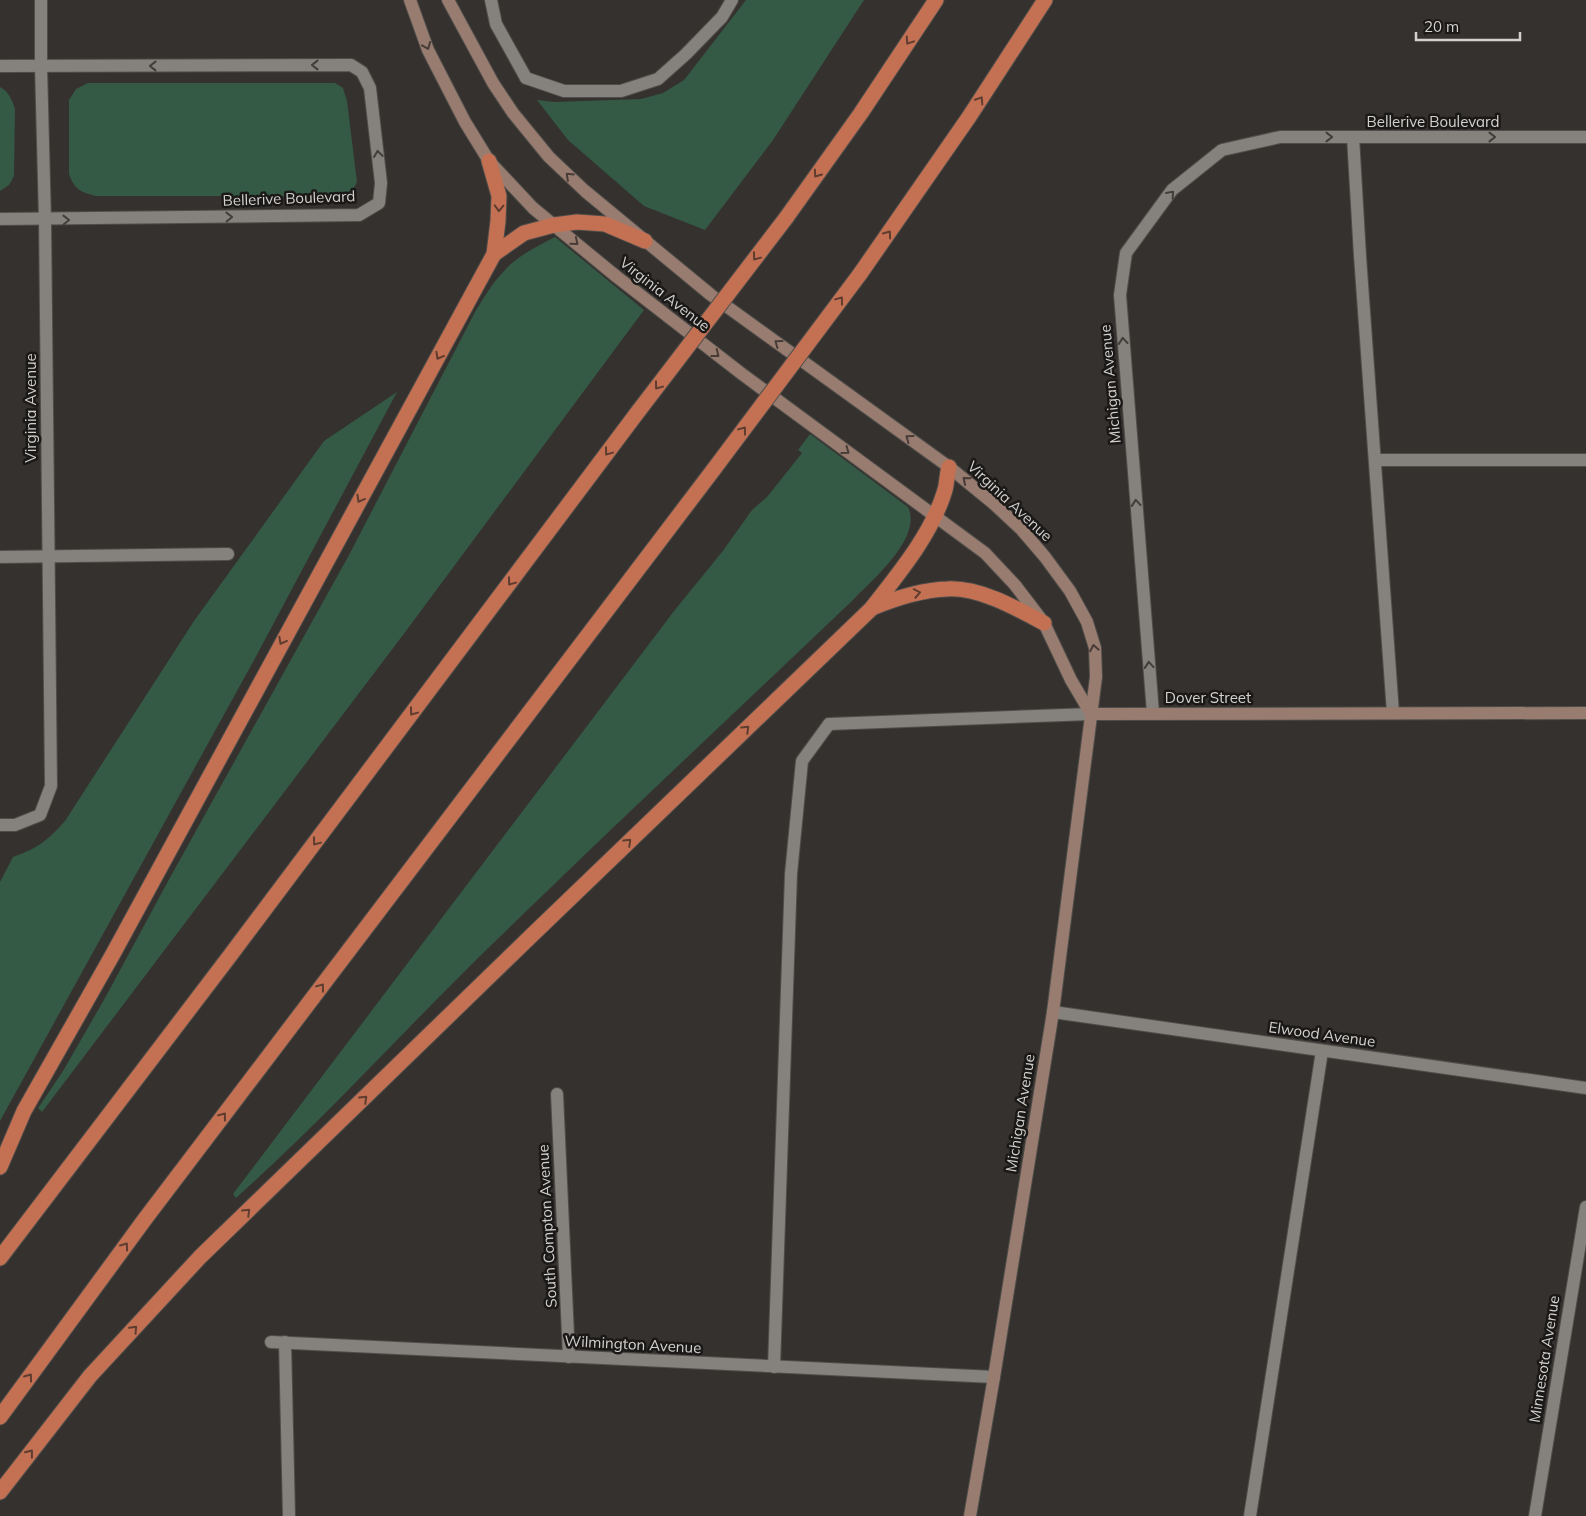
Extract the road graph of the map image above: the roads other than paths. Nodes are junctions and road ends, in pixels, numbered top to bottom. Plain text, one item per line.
1 (41, 0) edge
2 (410, 0) edge
3 (448, 0) edge
4 (492, 0) edge
5 (732, 0) edge
6 (936, 0) edge
7 (1044, 0) edge
8 (0, 66) edge
9 (41, 66) junction
10 (1280, 137) joint
11 (1353, 137) junction
12 (1586, 137) edge
13 (489, 161) junction
14 (0, 220) edge
15 (45, 220) junction
16 (554, 225) junction
17 (645, 241) junction
18 (494, 254) junction
19 (1375, 460) junction
20 (1586, 460) edge
21 (949, 467) junction
22 (934, 516) junction
23 (228, 554) dead end
24 (0, 557) edge
25 (47, 557) junction
26 (871, 609) junction
27 (1044, 623) junction
28 (1586, 712) edge
29 (1153, 713) junction
30 (1393, 713) junction
31 (1091, 714) junction
32 (0, 825) edge
33 (1053, 1012) junction
34 (1322, 1051) junction
35 (1586, 1088) edge
36 (557, 1094) dead end
37 (0, 1167) edge
38 (1586, 1206) edge
39 (0, 1258) edge
40 (271, 1342) dead end
41 (285, 1342) junction
42 (569, 1357) junction
43 (774, 1366) junction
44 (994, 1377) junction
45 (0, 1416) edge
46 (0, 1492) edge
47 (288, 1516) edge
48 (970, 1516) edge
49 (1250, 1516) edge
50 (1534, 1516) edge

1 - 9 street, Virginia Avenue
2 -> 13 main road, Virginia Avenue
17 -> 3 main road, Virginia Avenue
4 - 5 street
6 -> 39 highway, bridge
45 -> 7 highway, bridge
8 - 9 street, Bellerive Boulevard
9 - 15 street, Virginia Avenue
15 -> 9 street, Bellerive Boulevard
10 -> 11 street, Bellerive Boulevard
29 -> 10 street, Michigan Avenue
11 -> 12 street, Bellerive Boulevard
11 - 19 street
13 - 16 main road, Virginia Avenue
13 -> 18 highway
14 - 15 street, Bellerive Boulevard
15 - 25 street, Virginia Avenue
16 - 17 highway
16 - 18 highway
16 -> 22 main road, Virginia Avenue
21 -> 17 main road, Virginia Avenue
18 -> 37 highway
19 - 20 street
19 - 30 street
21 - 22 highway
31 -> 21 main road, Virginia Avenue
22 - 26 highway
22 - 27 main road, Virginia Avenue
23 - 25 street
24 - 25 street
25 - 32 street, Virginia Avenue
26 -> 27 highway
46 -> 26 highway
27 - 31 main road, Virginia Avenue
28 - 30 main road, Dover Street
29 - 30 main road, Dover Street
29 - 31 main road, Dover Street
31 - 33 main road, Michigan Avenue
31 - 43 street, Dover Street
33 - 34 street, Elwood Avenue
33 - 44 main road, Michigan Avenue
34 - 35 street, Elwood Avenue
34 - 49 street
36 - 42 street, South Compton Avenue
38 - 50 street, Minnesota Avenue
40 - 41 street, Wilmington Avenue
41 - 42 street, Wilmington Avenue
41 - 47 street
42 - 43 street, Wilmington Avenue
43 - 44 street, Wilmington Avenue
44 - 48 main road, Michigan Avenue

